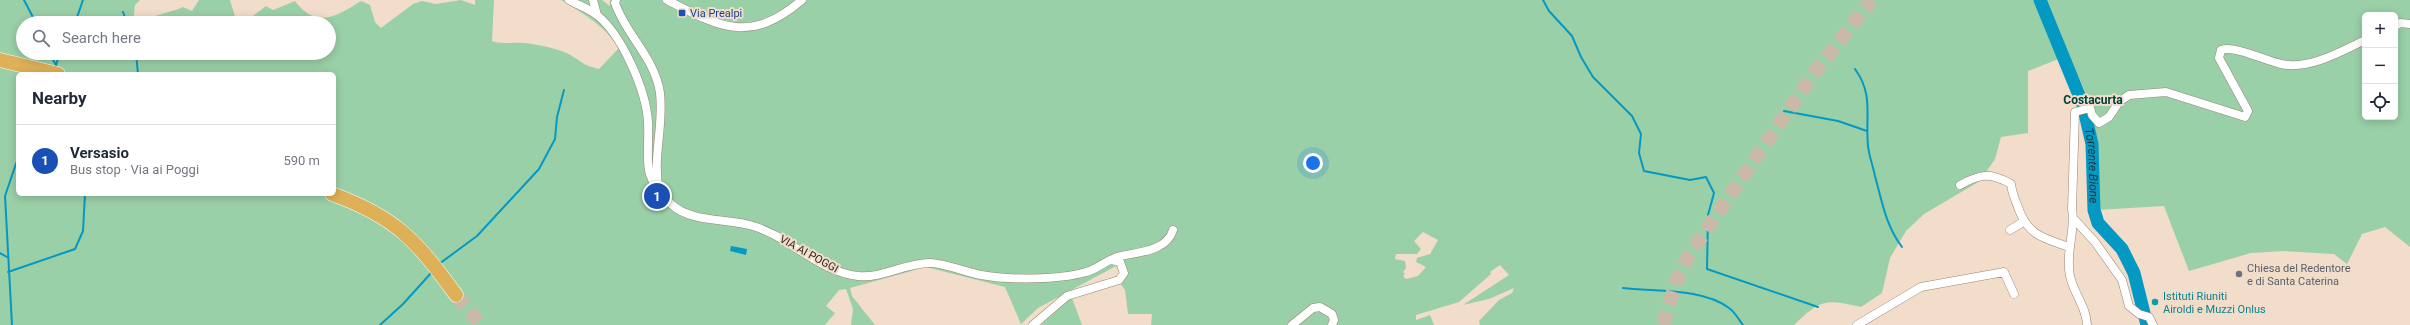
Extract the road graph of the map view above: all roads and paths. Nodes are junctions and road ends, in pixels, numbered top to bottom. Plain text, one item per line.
1 (569, 0) edge
2 (592, 0) edge
3 (616, 0) edge
4 (667, 0) edge
5 (802, 0) edge
6 (596, 15) junction
7 (2398, 24) edge
8 (2410, 24) edge
9 (2362, 41) edge
10 (0, 60) edge
11 (50, 72) edge
12 (1960, 185) dead end
13 (659, 190) junction
14 (336, 196) edge
15 (2074, 219) junction
16 (2024, 222) junction
17 (1173, 230) dead end
18 (2010, 230) dead end
19 (2069, 247) junction
20 (1112, 260) junction
21 (2014, 294) dead end
22 (456, 296) tunnel mouth
23 (1033, 325) edge
24 (1292, 325) edge
25 (1332, 325) edge
26 (1857, 325) edge
27 (2087, 325) edge
28 (2153, 325) edge

1 - 6 street, VIA AI POGGI
2 - 6 street
3 - 13 street
4 - 5 street
6 - 13 street, VIA AI POGGI
7 - 8 street
9 - 15 street
10 - 11 highway
12 - 16 street
13 - 20 street, VIA AI POGGI
14 - 22 highway
15 - 19 street
15 - 28 street
16 - 18 street
16 - 19 street
17 - 20 street, VIA AI POGGI
19 - 27 street
20 - 23 street
21 - 26 street
24 - 25 street

